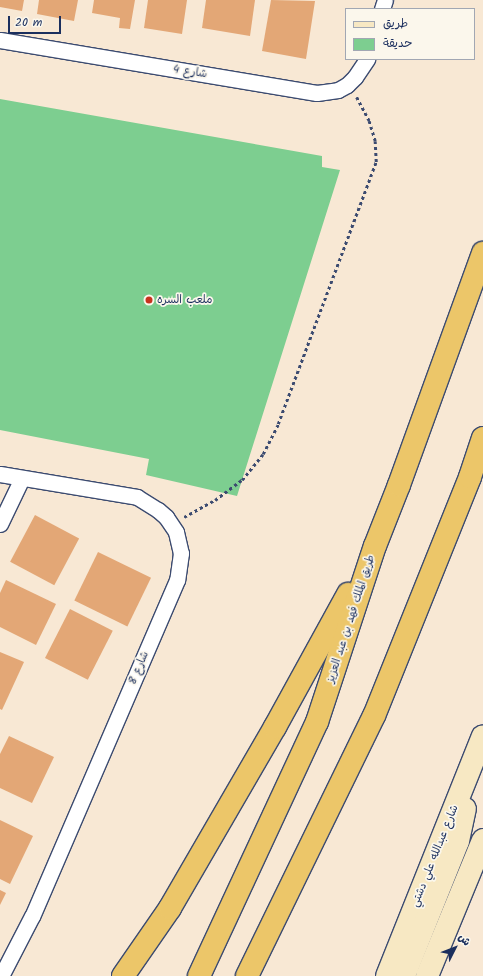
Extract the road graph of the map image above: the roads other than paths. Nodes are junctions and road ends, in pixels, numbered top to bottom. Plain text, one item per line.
1 (0, 40) edge
2 (366, 60) edge
3 (483, 253) edge
4 (483, 438) edge
5 (0, 474) edge
6 (22, 478) junction
7 (0, 524) edge
8 (375, 546) junction
9 (483, 736) edge
10 (466, 778) junction
11 (483, 840) edge
12 (1, 976) edge
13 (123, 976) edge
14 (198, 976) edge
15 (247, 976) edge
16 (387, 976) edge
17 (404, 976) edge
18 (427, 976) edge

1 - 2 street, شارع 4
3 - 8 highway, طريق الملك فهد بن عبد العزيز
4 - 15 highway
5 - 6 street, شارع 8
6 - 7 street
6 - 12 street, شارع 8
8 - 13 highway
8 - 14 highway, طريق الملك فهد بن عبد العزيز
9 - 10 main road, شارع عبدالله علي دشتي
10 - 16 main road, شارع عبدالله علي دشتي
10 - 17 main road
11 - 18 main road

